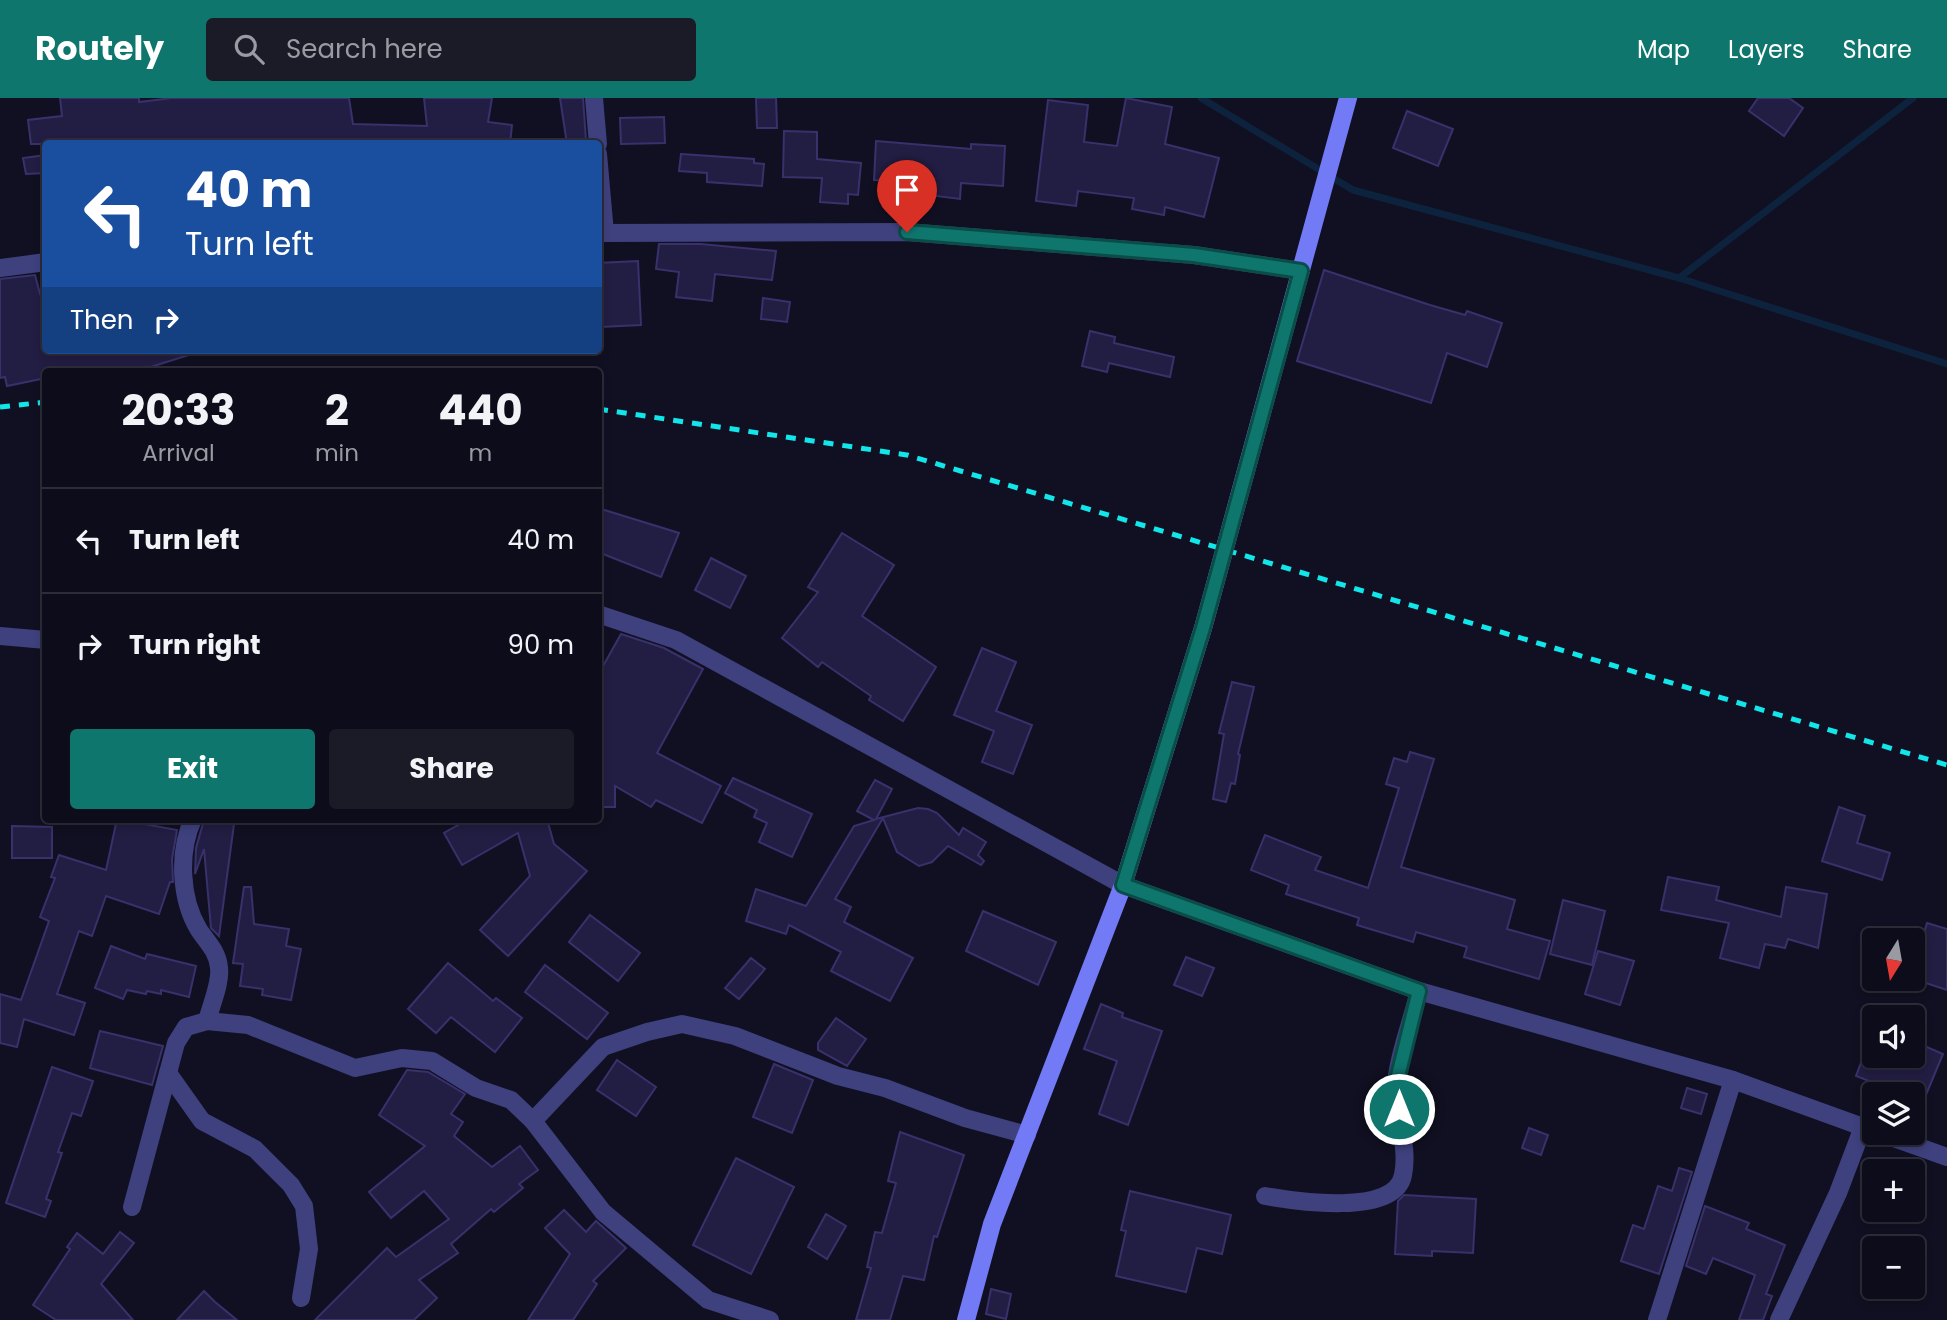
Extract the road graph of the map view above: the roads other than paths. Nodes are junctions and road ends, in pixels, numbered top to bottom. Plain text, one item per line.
1 (594, 98) edge
2 (1348, 98) edge
3 (598, 140) edge
4 (602, 233) edge
5 (42, 263) edge
6 (0, 268) edge
7 (1301, 271) junction
8 (602, 615) edge
9 (0, 636) edge
10 (42, 640) edge
11 (192, 823) edge
12 (1123, 885) junction
13 (1419, 991) junction
14 (207, 1021) junction
15 (168, 1073) junction
16 (1733, 1080) junction
17 (533, 1121) junction
18 (1862, 1127) edge
19 (1027, 1135) junction
20 (1863, 1145) edge
21 (1913, 1145) edge
22 (1947, 1157) edge
23 (1265, 1196) dead end
24 (132, 1208) dead end
25 (302, 1298) dead end
26 (770, 1320) edge
27 (966, 1320) edge
28 (1657, 1320) edge
29 (1779, 1320) edge

1 - 3 street
2 - 7 street
4 - 7 street
5 - 6 street
7 - 12 street
8 - 12 street
9 - 10 street
11 - 14 street
12 - 13 street
12 - 19 street
13 - 16 street
13 - 23 street
14 - 15 street
14 - 17 street
15 - 24 street
15 - 25 street
16 - 18 street
16 - 28 street
17 - 19 street
17 - 26 street
19 - 27 street
20 - 29 street
21 - 22 street

